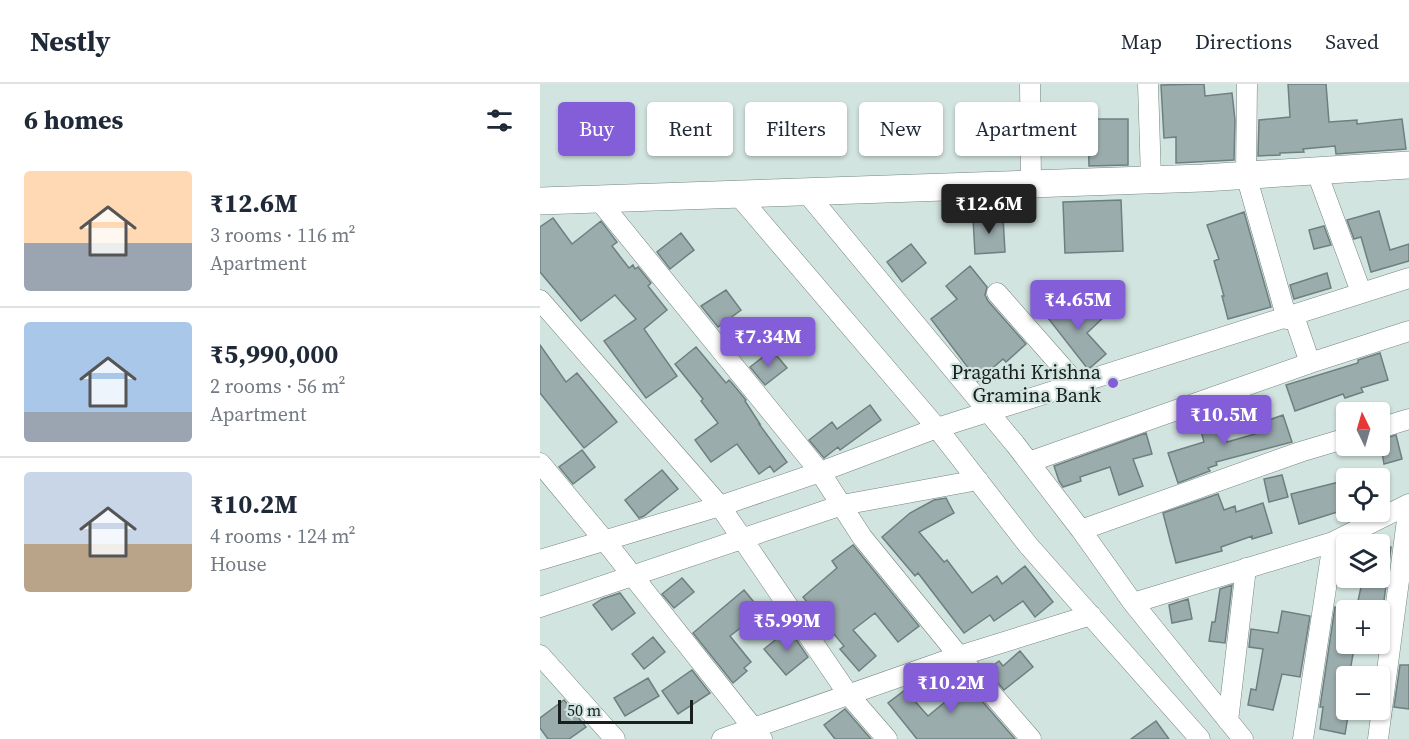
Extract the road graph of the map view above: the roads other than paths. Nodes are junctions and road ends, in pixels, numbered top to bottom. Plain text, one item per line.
1 (1029, 84) edge
2 (1149, 84) edge
3 (1246, 84) edge
4 (1409, 165) edge
5 (1316, 170) junction
6 (1246, 175) junction
7 (1151, 179) junction
8 (1031, 183) junction
9 (806, 192) junction
10 (738, 195) junction
11 (598, 199) junction
12 (540, 201) edge
13 (1409, 278) edge
14 (1361, 292) junction
15 (997, 293) dead end
16 (540, 300) edge
17 (1409, 331) edge
18 (1298, 335) junction
19 (1077, 384) junction
20 (993, 418) junction
21 (1409, 419) edge
22 (1390, 425) edge
23 (941, 434) junction
24 (1336, 441) edge
25 (1029, 462) junction
26 (540, 463) edge
27 (820, 472) junction
28 (978, 480) junction
29 (1409, 504) edge
30 (842, 505) junction
31 (720, 506) junction
32 (1081, 530) junction
33 (742, 537) junction
34 (605, 541) junction
35 (1333, 542) junction
36 (540, 560) edge
37 (1246, 568) junction
38 (633, 576) junction
39 (1133, 603) junction
40 (540, 607) edge
41 (1091, 615) junction
42 (540, 654) edge
43 (959, 656) junction
44 (848, 694) junction
45 (1228, 722) junction
46 (758, 734) edge
47 (615, 739) edge
48 (722, 739) edge
49 (886, 739) edge
50 (1031, 739) edge
51 (1200, 739) edge
52 (1243, 739) edge
53 (1303, 739) edge
54 (1378, 739) edge

1 - 8 street
2 - 7 street
3 - 6 street
4 - 5 main road
5 - 6 main road
5 - 14 street
6 - 7 main road
6 - 18 street
7 - 8 main road
8 - 9 main road
9 - 10 main road
9 - 20 street
10 - 11 main road
10 - 23 street
11 - 12 main road
11 - 27 street
13 - 14 street
14 - 18 street
15 - 19 street
16 - 31 street
17 - 18 street
18 - 19 street
18 - 25 street
19 - 20 street
20 - 23 street
20 - 25 street
21 - 22 street
23 - 27 street
23 - 28 street
24 - 32 street
25 - 32 street
26 - 34 street
27 - 30 street
27 - 31 street
28 - 30 street
28 - 41 street
29 - 35 street
29 - 54 street
30 - 33 street
30 - 43 street
31 - 33 street
31 - 34 street
32 - 39 street
33 - 38 street
33 - 44 street
34 - 36 street
34 - 38 street
35 - 37 street
35 - 53 street
37 - 39 street
37 - 45 street
38 - 40 street
38 - 46 street
39 - 45 street
41 - 43 street
41 - 51 street
42 - 47 street
43 - 44 street
43 - 50 street
44 - 46 street
44 - 49 street
45 - 52 street
46 - 48 street

